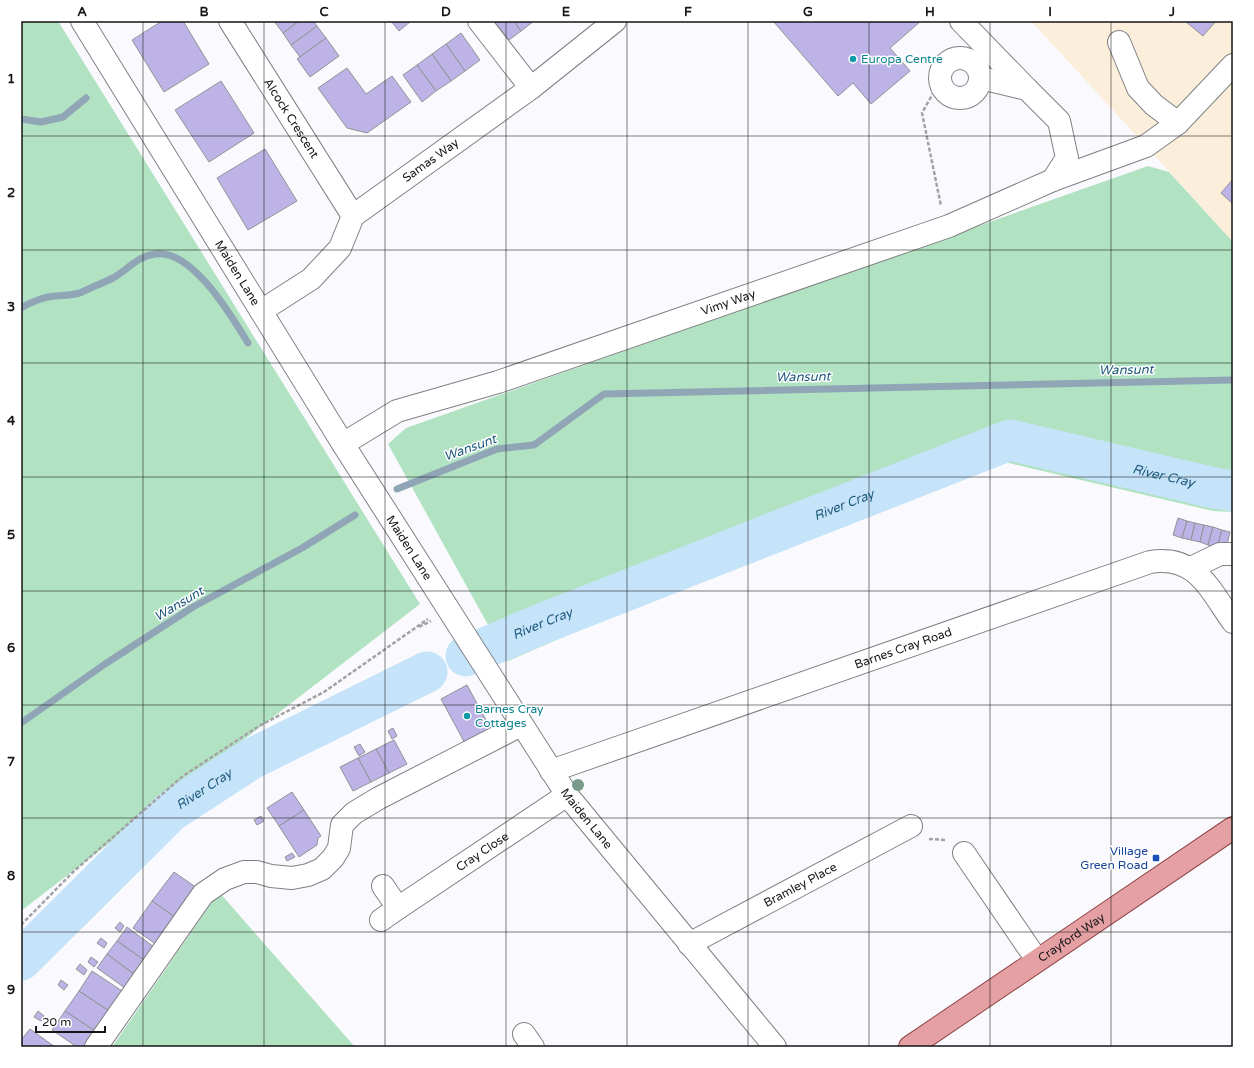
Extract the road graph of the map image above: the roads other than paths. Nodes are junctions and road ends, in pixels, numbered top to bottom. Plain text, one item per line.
1 (82, 21) edge
2 (230, 21) edge
3 (479, 21) edge
4 (615, 21) edge
5 (961, 21) edge
6 (1119, 42) dead end
7 (1233, 65) edge
8 (981, 78) dead end
9 (531, 88) junction
10 (1026, 89) junction
11 (1178, 123) junction
12 (1053, 180) junction
13 (353, 216) junction
14 (261, 311) junction
15 (342, 444) junction
16 (1233, 554) edge
17 (1191, 568) junction
18 (1233, 622) edge
19 (521, 725) junction
20 (551, 772) junction
21 (567, 795) junction
22 (911, 826) road end
23 (1233, 828) edge
24 (964, 853) road end
25 (383, 886) dead end
26 (689, 944) junction
27 (1037, 960) junction
28 (96, 1047) edge
29 (775, 1047) edge
30 (910, 1047) edge

1 - 14 street, Maiden Lane
2 - 13 street, Alcock Crescent
3 - 9 street
4 - 9 street, Samas Way
5 - 10 street
6 - 11 street
7 - 11 street, Vimy Way
8 - 10 street
9 - 13 street, Samas Way
10 - 12 street
11 - 12 street, Vimy Way
12 - 15 street, Vimy Way
13 - 14 street
14 - 15 street, Maiden Lane
15 - 19 street, Maiden Lane
16 - 17 street
17 - 18 street, Barnes Cray Road
17 - 20 street, Barnes Cray Road
19 - 20 street, Maiden Lane
19 - 28 street
20 - 21 street, Maiden Lane
21 - 25 street, Cray Close
21 - 26 street, Maiden Lane
22 - 26 street, Bramley Place
23 - 27 main road, Crayford Way
24 - 27 street
26 - 29 street, Maiden Lane
27 - 30 main road, Crayford Way

